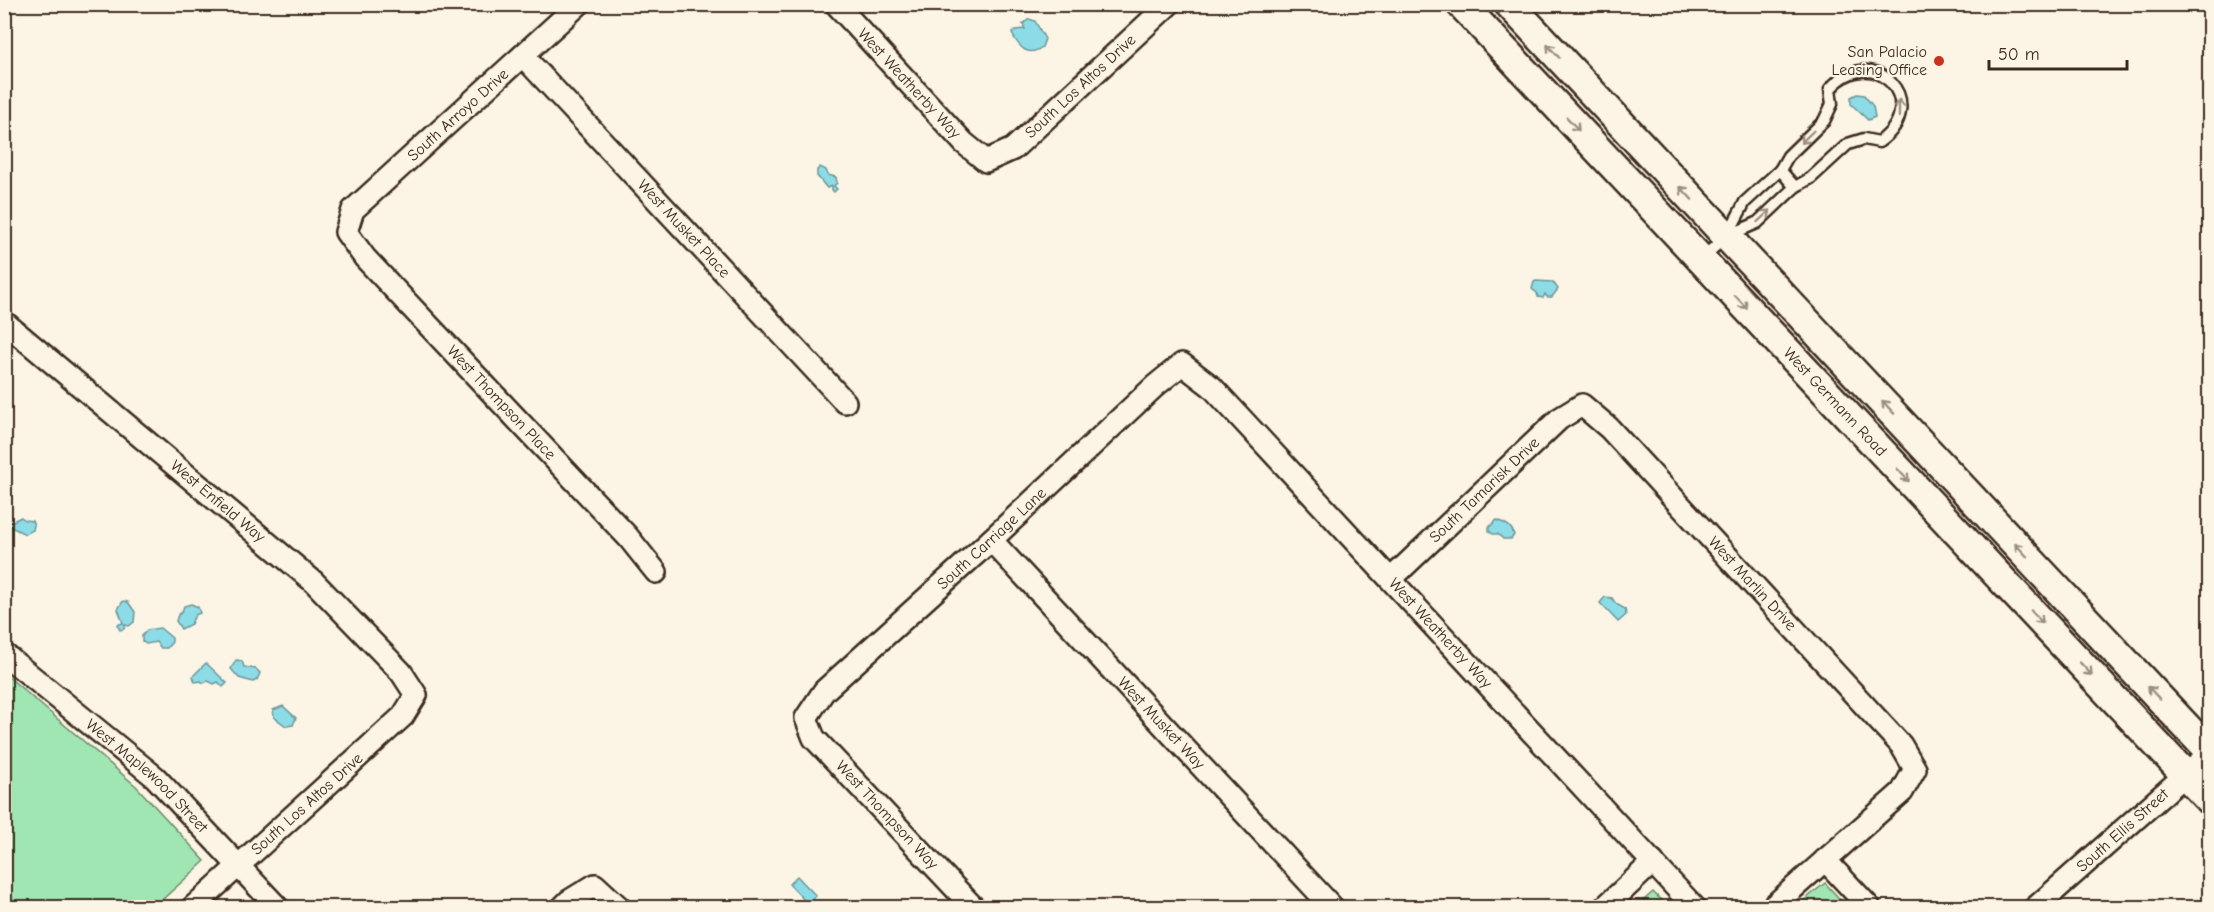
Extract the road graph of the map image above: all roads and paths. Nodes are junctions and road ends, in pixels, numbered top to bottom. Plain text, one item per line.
1 (579, 4) edge
2 (836, 4) edge
3 (1169, 4) edge
4 (1461, 4) edge
5 (1509, 4) edge
6 (523, 56) junction
7 (986, 161) joint
8 (1780, 170) junction
9 (1795, 187) junction
10 (346, 232) joint
11 (1727, 236) junction
12 (1701, 260) junction
13 (4, 322) edge
14 (1182, 364) joint
15 (844, 402) dead end
16 (1582, 405) joint
17 (991, 540) junction
18 (656, 572) dead end
19 (1391, 579) junction
20 (4, 654) edge
21 (416, 695) joint
22 (806, 718) joint
23 (2210, 753) edge
24 (2185, 775) junction
25 (2210, 801) edge
26 (1825, 860) junction
27 (1653, 862) junction
28 (239, 865) junction
29 (192, 908) edge
30 (278, 908) edge
31 (562, 908) edge
32 (620, 908) edge
33 (974, 908) edge
34 (1333, 908) edge
35 (1604, 908) edge
36 (1695, 908) edge
37 (1771, 908) edge
38 (1870, 908) edge
39 (2035, 908) edge

1 - 6 street, South Arroyo Drive
2 - 7 street, West Weatherby Way
3 - 7 street, South Los Altos Drive
4 -> 12 main road, West Germann Road
11 -> 5 main road
6 - 10 street, South Arroyo Drive
6 - 15 street, West Musket Place
8 - 9 lane
9 -> 8 lane
8 - 11 lane
11 -> 9 lane
10 - 18 street, West Thompson Place
11 - 12 lane
23 -> 11 main road
12 -> 24 main road, West Germann Road
13 - 21 street, West Enfield Way
14 - 17 street, South Carriage Lane
14 - 19 street, West Weatherby Way
16 - 19 street, South Tamarisk Drive
16 - 26 street, West Marlin Drive
17 - 22 street, South Carriage Lane
17 - 34 street, West Musket Way
19 - 27 street, West Weatherby Way
20 - 28 street, West Maplewood Street
21 - 28 street, South Los Altos Drive
22 - 33 street, West Thompson Way
23 - 24 street, South Ellis Street
24 - 25 main road, West Germann Road
24 - 39 street, South Ellis Street
26 - 37 street
26 - 38 street
27 - 35 street
27 - 36 street, West Weatherby Way
28 - 29 street, South Los Altos Drive
28 - 30 street, West Maplewood Street
31 - 32 street

